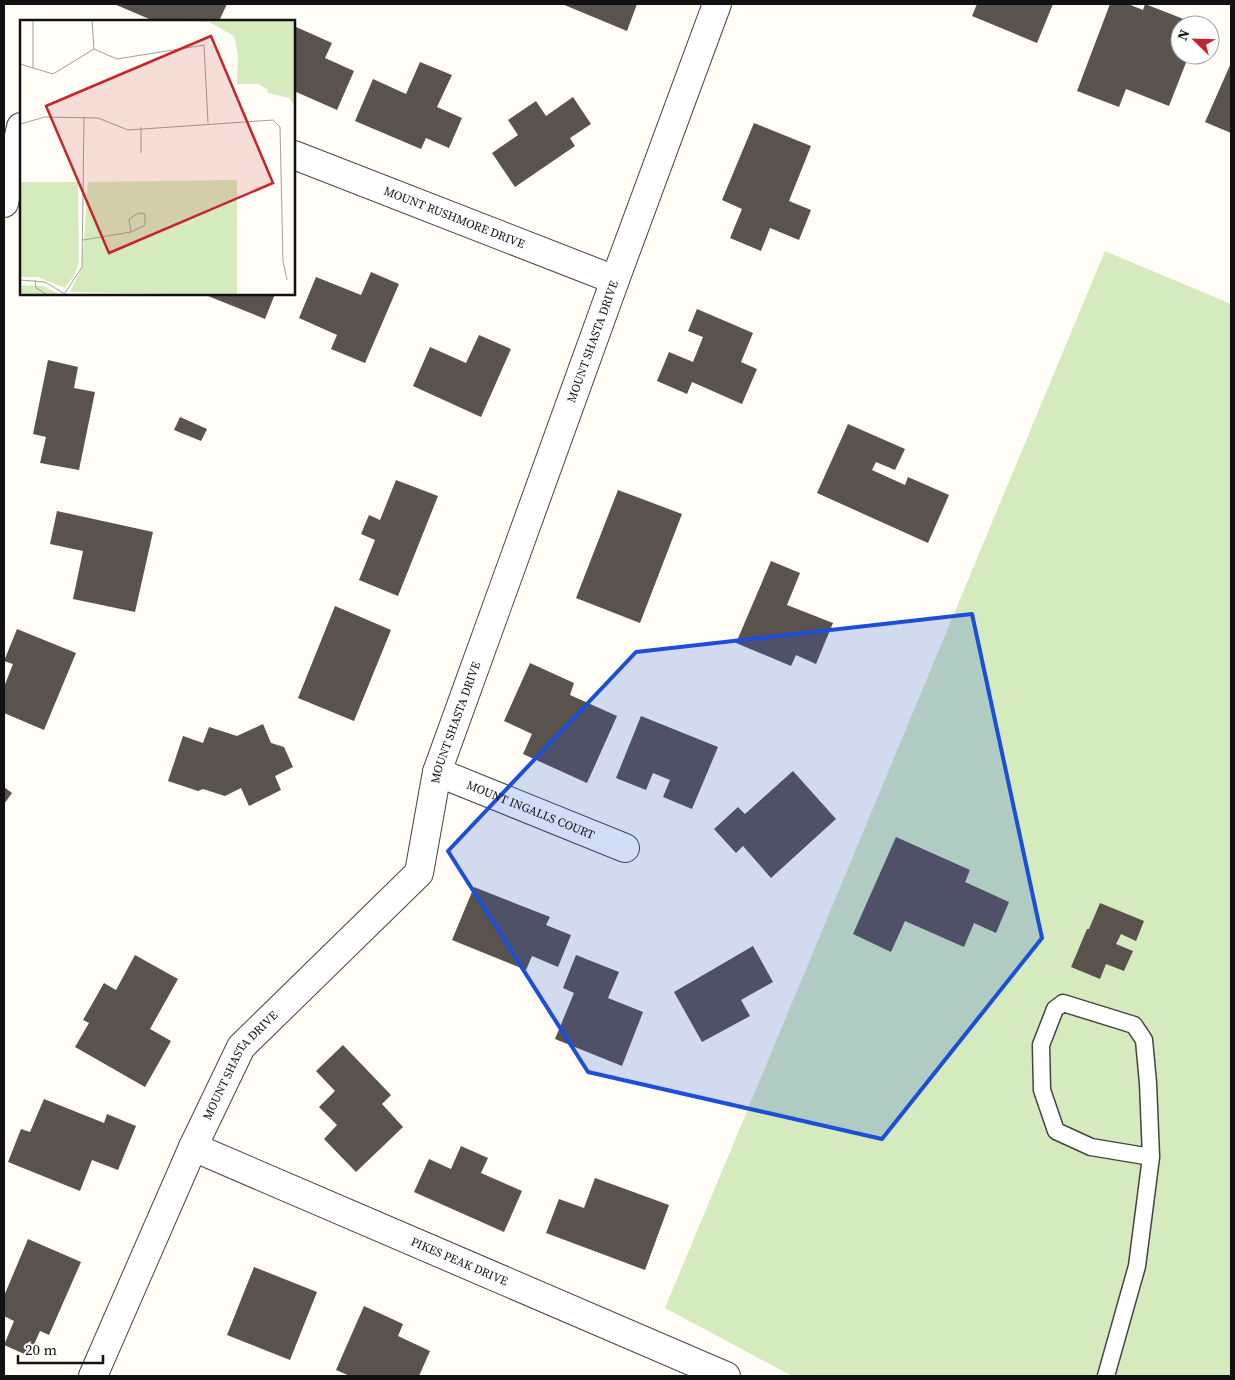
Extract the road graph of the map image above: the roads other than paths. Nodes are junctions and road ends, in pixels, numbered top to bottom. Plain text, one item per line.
1 (717, 4) edge
2 (20, 131) edge
3 (295, 155) edge
4 (4, 203) edge
5 (615, 280) junction
6 (437, 772) junction
7 (625, 848) dead end
8 (193, 1147) junction
9 (1151, 1157) junction
10 (92, 1376) edge
11 (726, 1376) edge
12 (1106, 1376) edge

1 - 5 street, MOUNT SHASTA DRIVE
2 - 4 street
3 - 5 street, MOUNT RUSHMORE DRIVE
5 - 6 street, MOUNT SHASTA DRIVE
6 - 7 street, MOUNT INGALLS COURT
6 - 8 street, MOUNT SHASTA DRIVE
8 - 10 street, MOUNT SHASTA DRIVE
8 - 11 street, PIKES PEAK DRIVE
9 - 9 lane
9 - 12 lane

